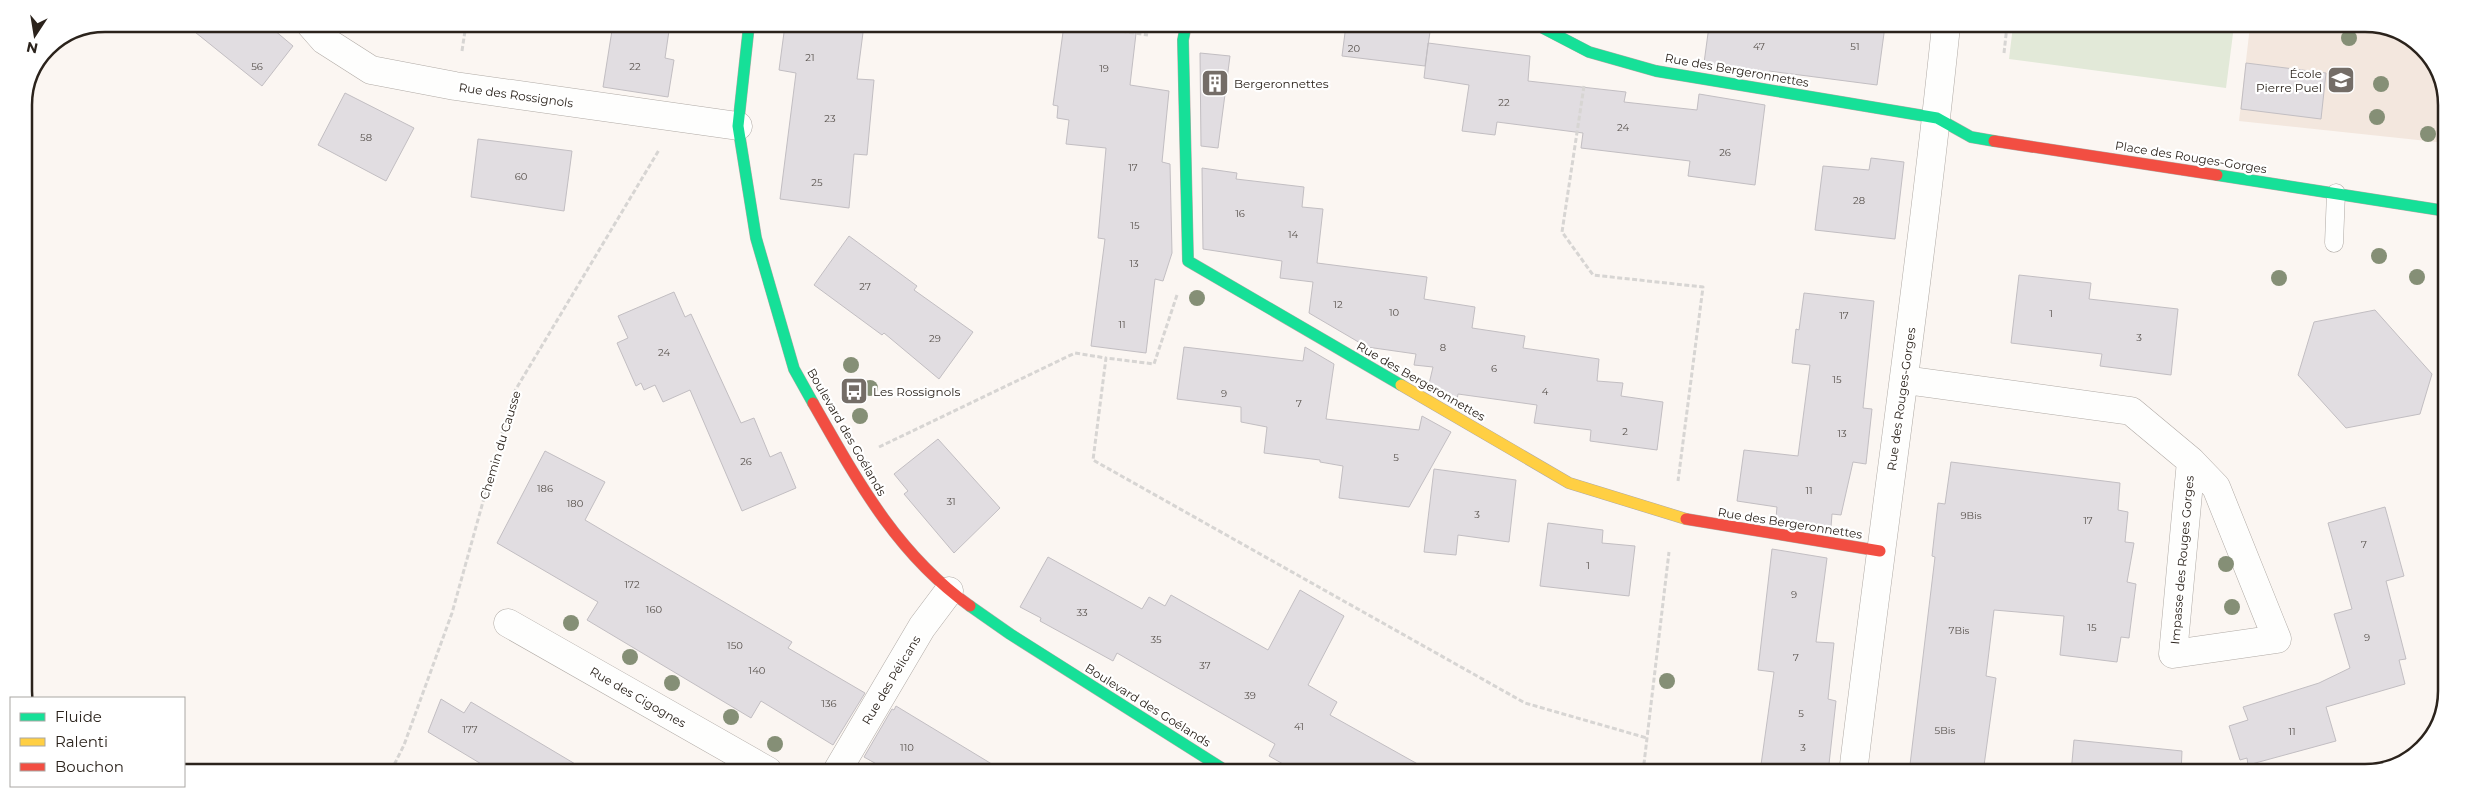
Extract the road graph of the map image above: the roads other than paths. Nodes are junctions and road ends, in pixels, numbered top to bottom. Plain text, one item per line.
1 (317, 32) edge
2 (748, 32) edge
3 (1185, 32) edge
4 (1551, 32) edge
5 (1945, 32) edge
6 (1937, 118) junction
7 (738, 126) junction
8 (2336, 194) junction
9 (2437, 209) edge
10 (2334, 242) dead end
11 (1904, 380) junction
12 (2191, 461) junction
13 (1880, 552) junction
14 (949, 591) junction
15 (508, 623) dead end
16 (756, 764) edge
17 (841, 764) edge
18 (1215, 764) edge
19 (1854, 764) edge

1 - 7 street, Rue des Rossignols
2 - 7 street, Boulevard des Goélands
3 - 13 street, Rue des Bergeronnettes
4 - 6 street, Rue des Bergeronnettes
5 - 6 street, Rue des Rouges-Gorges
6 - 8 street, Place des Rouges-Gorges
6 - 11 street, Rue des Rouges-Gorges
7 - 14 street, Boulevard des Goélands
8 - 9 street, Place des Rouges-Gorges
8 - 10 lane
11 - 12 street, Impasse des Rouges Gorges
11 - 13 street, Rue des Rouges-Gorges
12 - 12 street, Impasse des Rouges Gorges
13 - 19 street, Rue des Rouges-Gorges
14 - 17 street, Rue des Pélicans
14 - 18 street, Boulevard des Goélands
15 - 16 street, Rue des Cigognes

